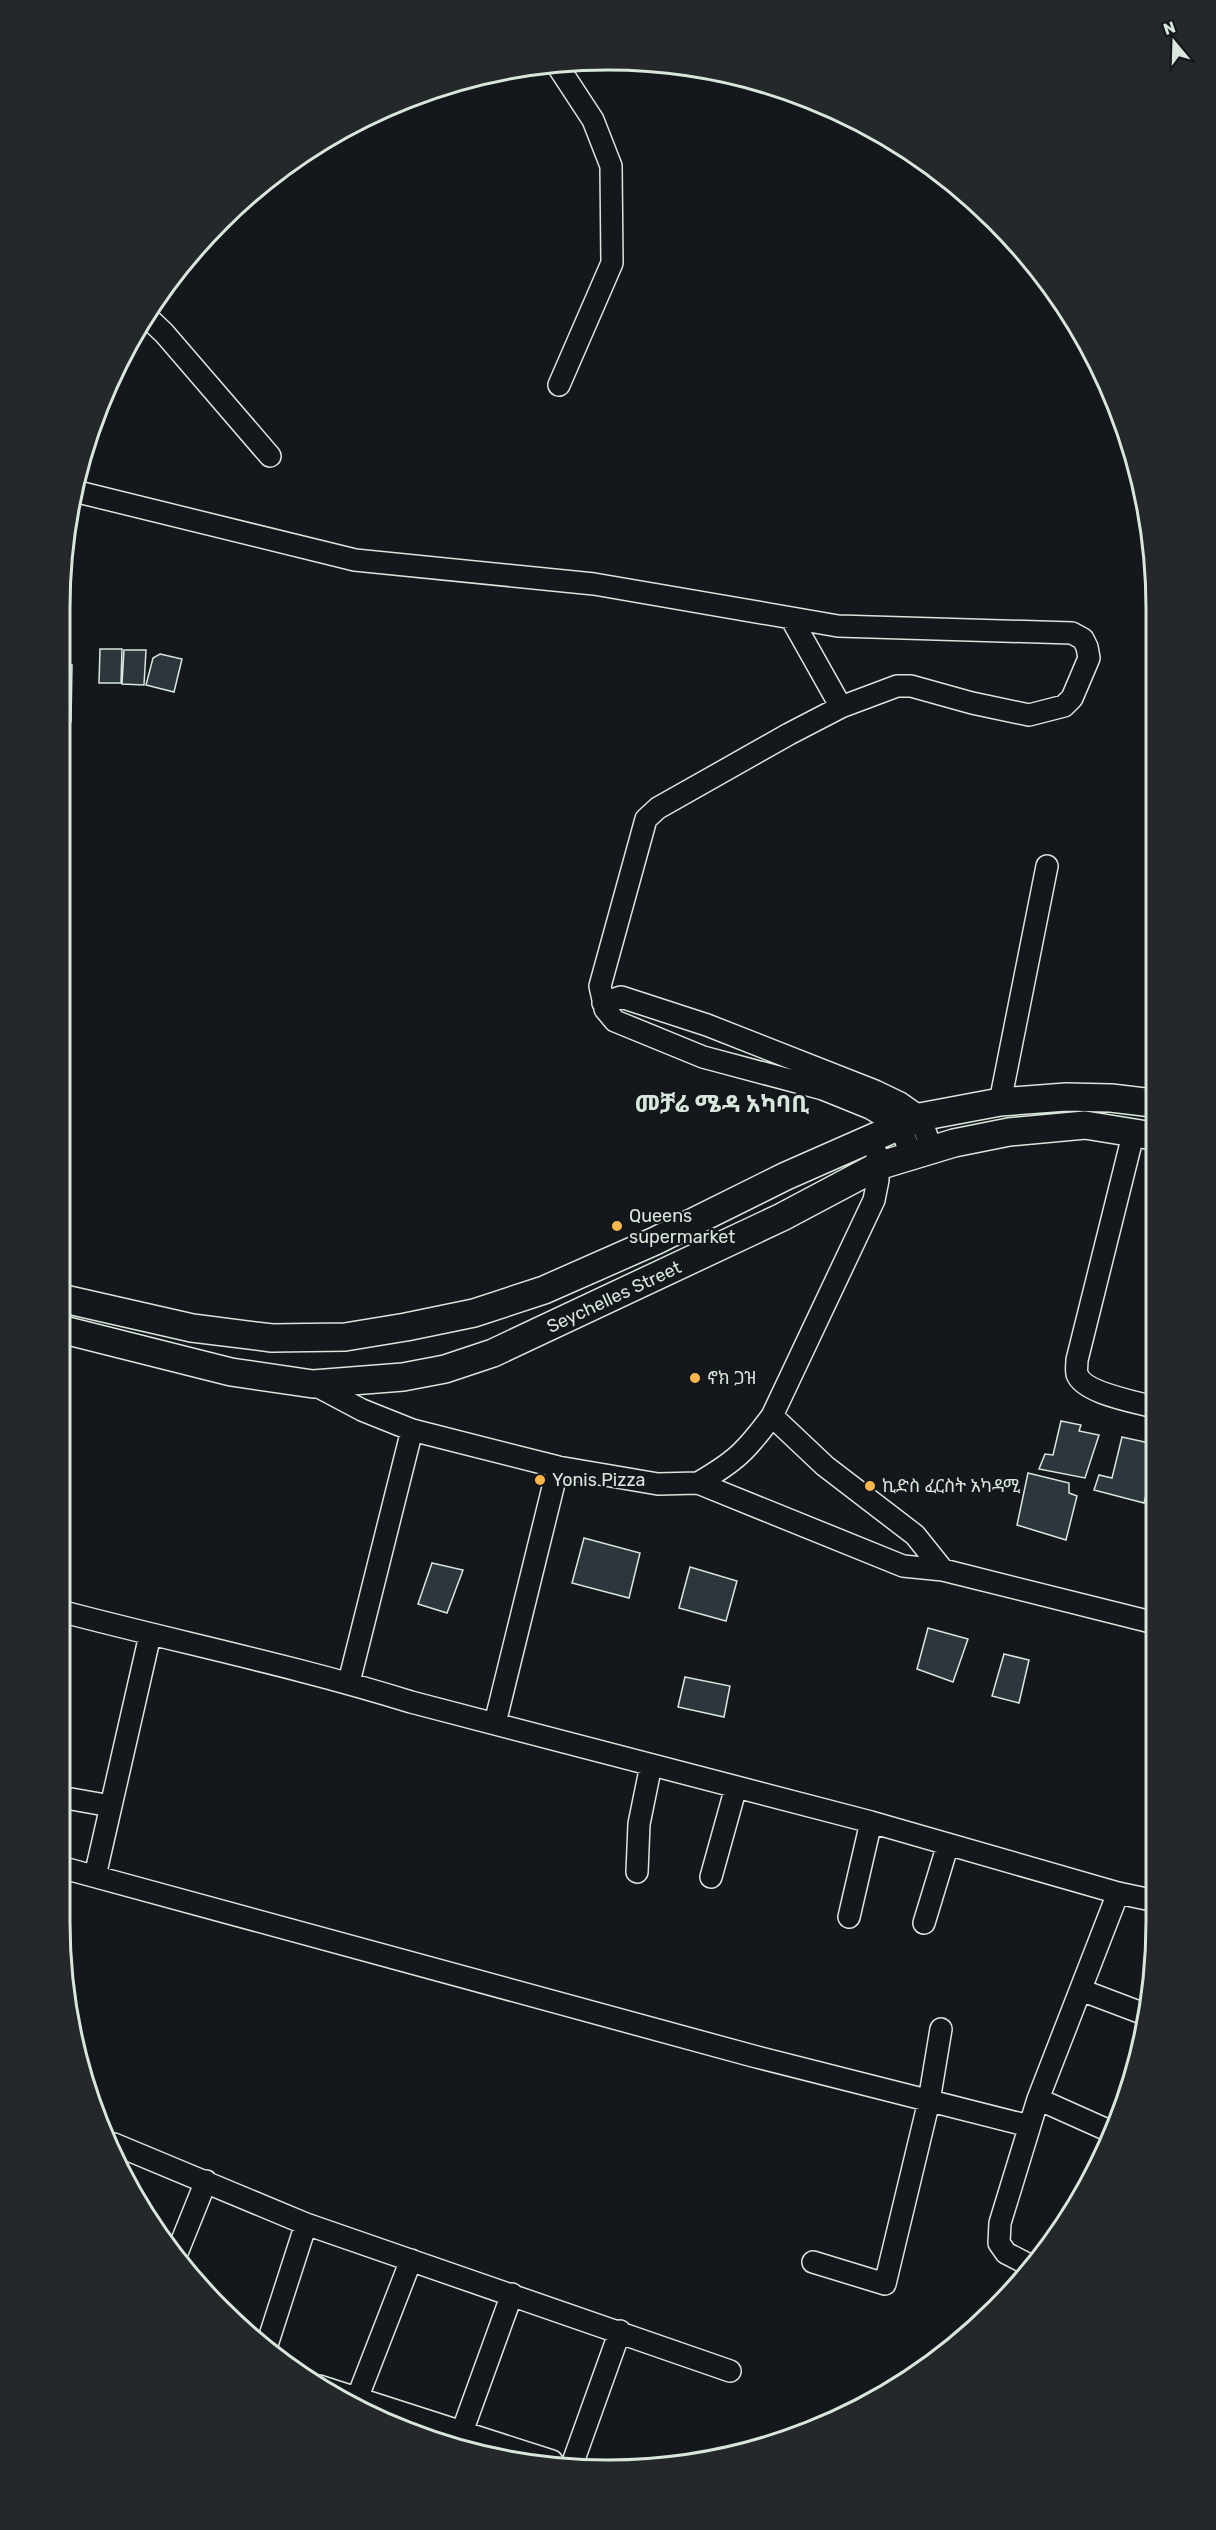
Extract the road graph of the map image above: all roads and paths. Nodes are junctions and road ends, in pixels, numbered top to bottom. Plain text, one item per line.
1 (562, 73) edge
2 (153, 323) edge
3 (559, 385) dead end
4 (270, 456) dead end
5 (83, 493) edge
6 (791, 618) junction
7 (841, 707) junction
8 (1047, 866) dead end
9 (603, 1003) junction
10 (1000, 1101) junction
11 (1146, 1102) edge
12 (899, 1126) junction
13 (1143, 1133) edge
14 (922, 1153) junction
15 (878, 1166) junction
16 (70, 1300) edge
17 (70, 1332) edge
18 (313, 1384) junction
19 (1146, 1405) edge
20 (772, 1416) junction
21 (412, 1430) junction
22 (558, 1467) junction
23 (698, 1483) junction
24 (943, 1570) junction
25 (70, 1614) edge
26 (1146, 1621) edge
27 (150, 1635) junction
28 (349, 1682) junction
29 (495, 1723) junction
30 (651, 1765) junction
31 (736, 1787) junction
32 (70, 1799) edge
33 (111, 1806) junction
34 (871, 1822) junction
35 (948, 1844) junction
36 (70, 1870) edge
37 (637, 1872) dead end
38 (95, 1876) junction
39 (711, 1877) dead end
40 (1118, 1893) junction
41 (1146, 1899) edge
42 (849, 1917) dead end
43 (924, 1923) dead end
44 (1081, 1990) junction
45 (1138, 2011) edge
46 (941, 2030) dead end
47 (1038, 2099) junction
48 (928, 2101) junction
49 (1029, 2127) junction
50 (1105, 2129) edge
51 (120, 2146) edge
52 (206, 2181) junction
53 (306, 2224) junction
54 (180, 2246) edge
55 (411, 2260) junction
56 (813, 2262) dead end
57 (1023, 2262) edge
58 (512, 2294) junction
59 (620, 2331) junction
60 (269, 2338) edge
61 (730, 2370) dead end
62 (358, 2397) edge
63 (388, 2412) edge
64 (460, 2438) edge
65 (506, 2450) edge
66 (574, 2458) edge

1 - 3 street
2 - 4 street
5 - 6 street
6 - 7 street
6 - 7 street
7 - 9 street
8 - 10 street
9 - 12 street
9 - 12 street
10 - 11 main road, Seychelles Street
10 - 12 main road, Seychelles Street
12 - 14 street
12 - 15 street
12 - 16 main road, Seychelles Street
13 - 14 main road, Seychelles Street
13 - 19 street
14 - 15 main road, Seychelles Street
15 - 18 main road, Seychelles Street
15 - 20 street
17 - 18 main road, Seychelles Street
18 - 21 street
20 - 23 street
20 - 24 street
21 - 22 street
21 - 28 street
22 - 23 street
22 - 29 street
23 - 24 street
24 - 26 street
25 - 27 street
27 - 28 street
27 - 33 street
28 - 29 street
29 - 30 street
30 - 31 street
30 - 37 street
31 - 34 street
31 - 39 street
32 - 33 street
33 - 38 street
34 - 35 street
34 - 42 street
35 - 40 street
35 - 43 street
36 - 38 street
38 - 48 street
40 - 41 street
40 - 44 street
44 - 45 street
44 - 47 street
46 - 48 street
47 - 49 street
47 - 50 street
48 - 49 street
48 - 56 street
49 - 57 street
51 - 52 street
52 - 53 street
52 - 54 street
53 - 55 street
53 - 60 street
55 - 58 street
55 - 62 street
58 - 59 street
58 - 64 street
59 - 61 street
59 - 66 street
63 - 64 street
64 - 65 street

